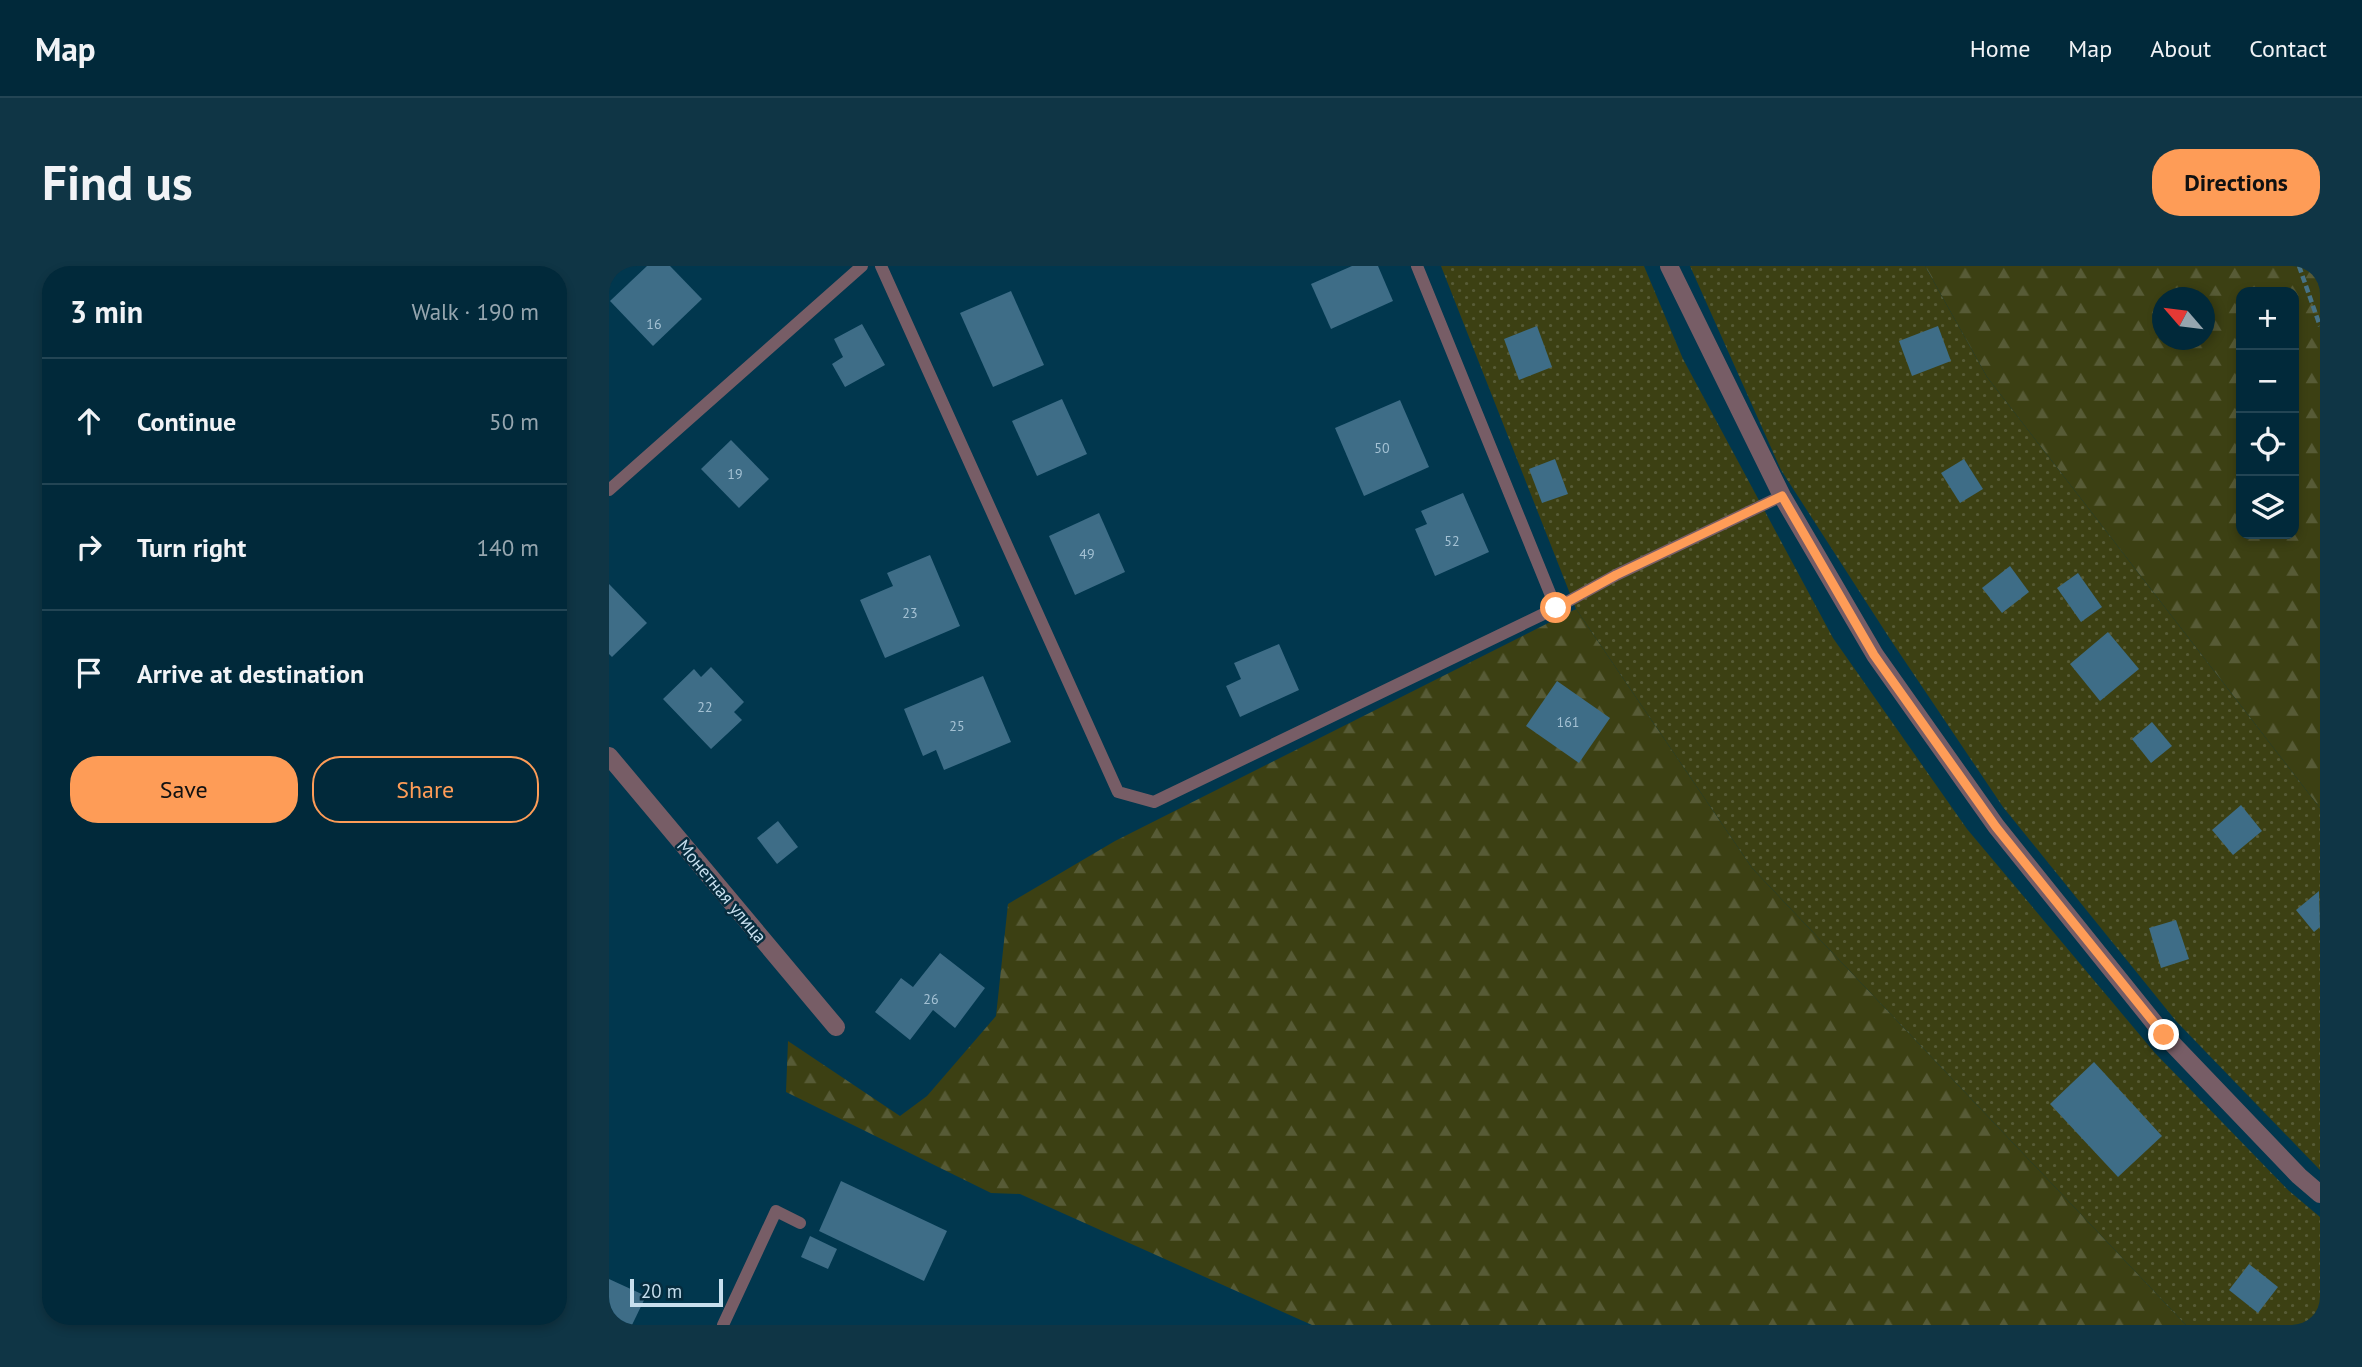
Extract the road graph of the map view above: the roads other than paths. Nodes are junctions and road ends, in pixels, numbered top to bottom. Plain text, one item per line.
1 (862, 266) edge
2 (881, 266) edge
3 (1417, 266) edge
4 (1669, 266) edge
5 (609, 490) edge
6 (1782, 496) junction
7 (1556, 608) junction
8 (609, 756) edge
9 (836, 1027) dead end
10 (2320, 1194) edge
11 (800, 1223) dead end
12 (723, 1325) edge

1 - 5 lane
2 - 7 lane
3 - 7 lane
4 - 6 street
6 - 7 lane
6 - 10 street
8 - 9 street, Монетная улица
11 - 12 lane

